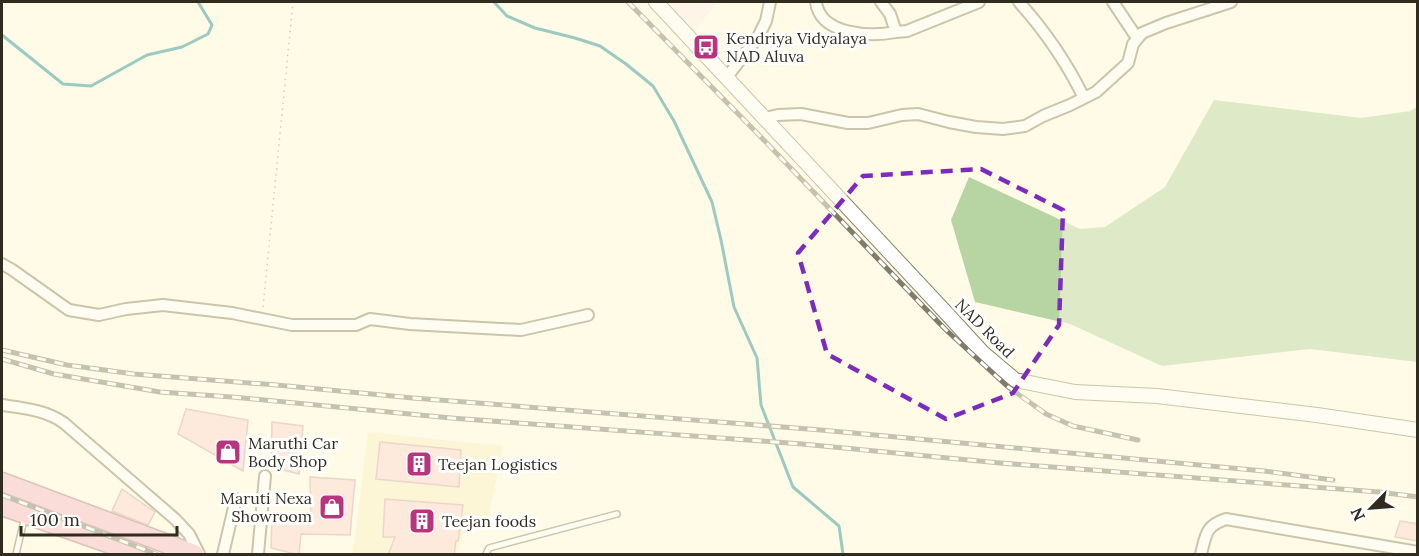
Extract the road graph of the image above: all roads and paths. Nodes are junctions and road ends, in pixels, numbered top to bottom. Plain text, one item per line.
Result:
1 (293, 2) edge
2 (656, 2) edge
3 (770, 2) edge
4 (816, 2) edge
5 (881, 2) edge
6 (980, 2) edge
7 (1019, 2) edge
8 (1113, 2) edge
9 (1231, 2) edge
10 (896, 32) junction
11 (1137, 38) junction
12 (727, 77) junction
13 (1084, 98) junction
14 (765, 118) junction
15 (2, 264) edge
16 (588, 315) dead end
17 (262, 320) junction
18 (2, 405) edge
19 (1418, 429) edge
20 (265, 476) dead end
21 (2, 482) edge
22 (236, 499) dead end
23 (2, 506) edge
24 (25, 514) junction
25 (617, 514) dead end
26 (1418, 552) edge
27 (16, 555) edge
28 (140, 555) edge
29 (194, 555) edge
30 (199, 555) edge
31 (223, 555) edge
32 (258, 555) edge
33 (486, 555) edge
34 (1201, 555) edge

1 - 17 path
2 - 12 street, NAD Road
3 - 12 street
4 - 10 street
5 - 10 street
6 - 10 street
7 - 13 street
8 - 11 street
9 - 11 street
11 - 13 street
12 - 14 street, NAD Road
13 - 14 street
14 - 19 street, NAD Road
15 - 17 street
16 - 17 street
18 - 30 street
20 - 32 street
21 - 29 highway
22 - 31 street
23 - 24 highway
24 - 27 lane
24 - 28 highway
25 - 33 lane
26 - 34 street

